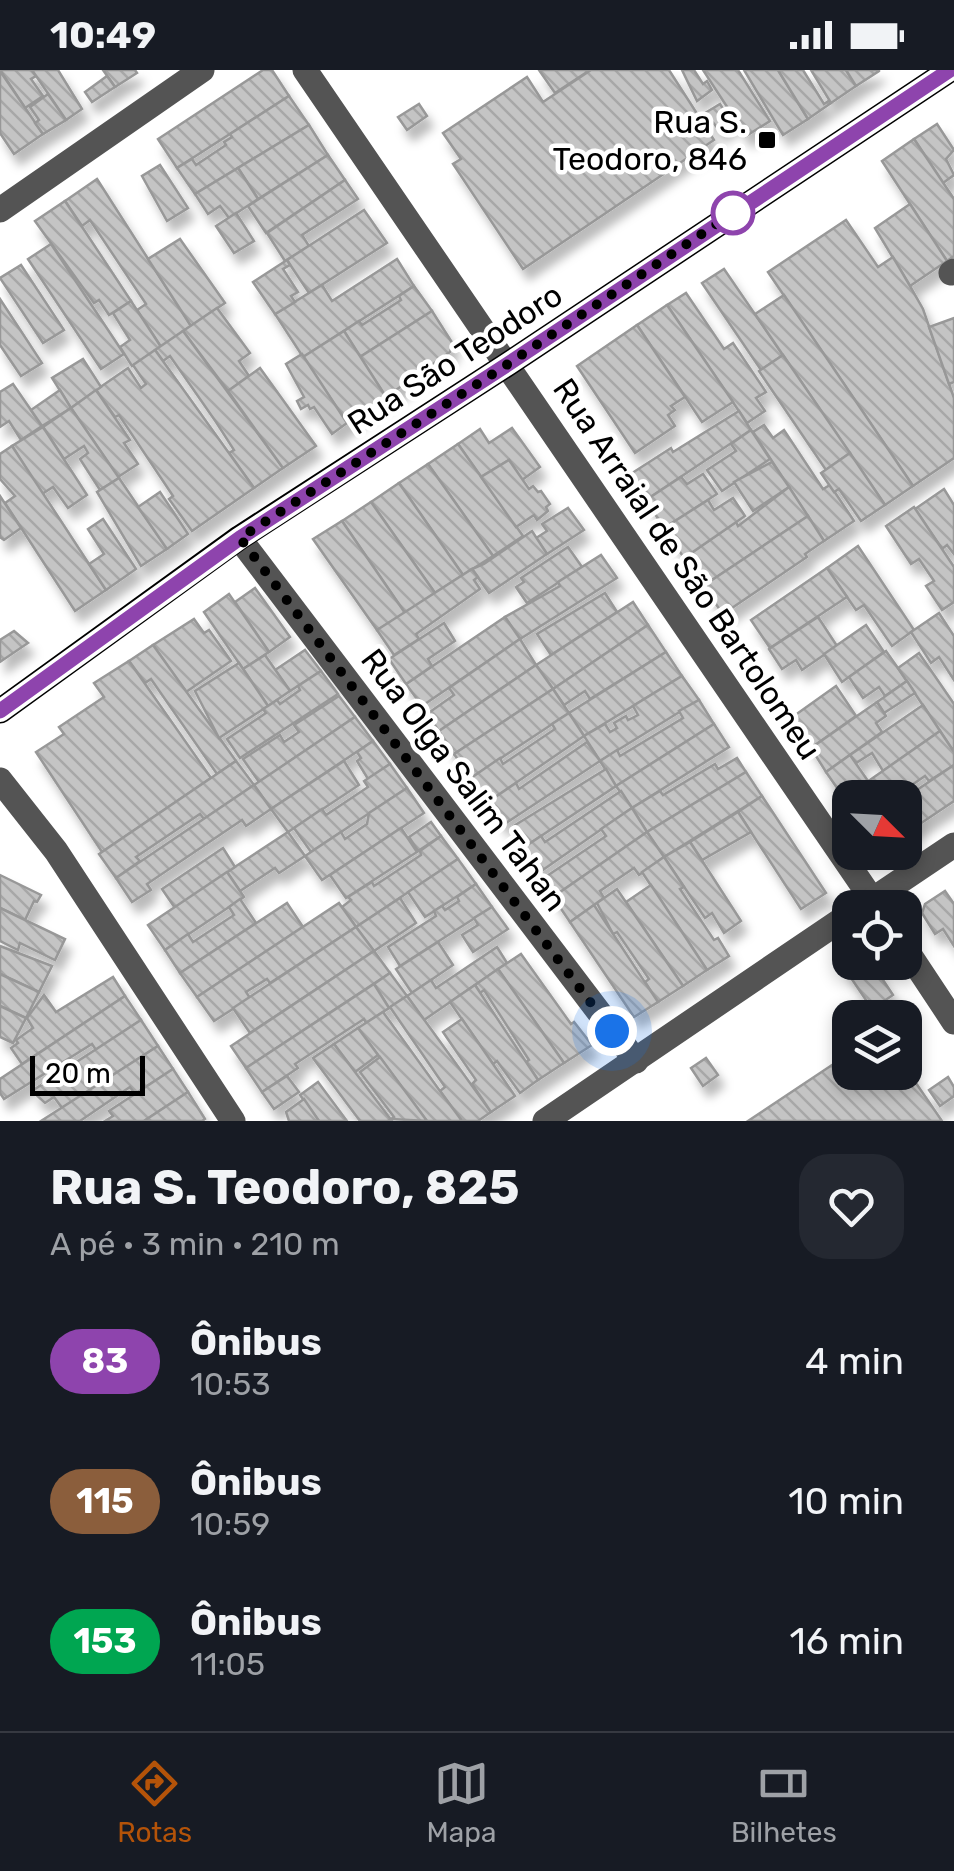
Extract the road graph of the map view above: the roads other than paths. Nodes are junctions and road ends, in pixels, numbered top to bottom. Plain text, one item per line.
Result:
1 (202, 70) edge
2 (305, 70) edge
3 (950, 70) edge
4 (0, 210) edge
5 (508, 364) junction
6 (240, 538) junction
7 (0, 711) edge
8 (0, 780) edge
9 (954, 845) edge
10 (860, 890) edge
11 (891, 890) edge
12 (832, 926) edge
13 (922, 974) edge
14 (954, 1022) edge
15 (636, 1062) junction
16 (233, 1121) edge
17 (545, 1121) edge

1 - 4 street
2 - 5 street, Rua Arraial de São Bartolomeu
3 - 5 main road, Rua São Teodoro
5 - 6 main road, Rua São Teodoro
5 - 10 street, Rua Arraial de São Bartolomeu
6 - 7 main road, Rua São Teodoro
6 - 15 street, Rua Olga Salim Tahan
8 - 16 street
9 - 11 street
12 - 15 street
13 - 14 street
15 - 17 street

